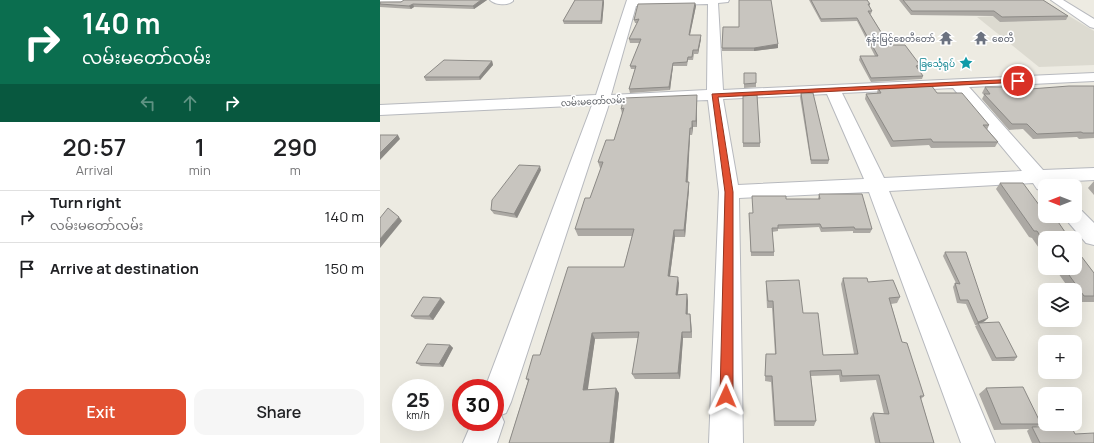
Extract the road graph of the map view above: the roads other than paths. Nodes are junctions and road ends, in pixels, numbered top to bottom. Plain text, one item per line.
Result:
1 (380, 0) edge
2 (403, 0) edge
3 (495, 0) edge
4 (713, 0) edge
5 (724, 0) edge
6 (1056, 0) edge
7 (508, 2) dead end
8 (631, 2) edge
9 (1094, 24) edge
10 (1094, 77) edge
11 (958, 84) junction
12 (833, 90) junction
13 (715, 95) junction
14 (602, 100) junction
15 (380, 110) edge
16 (1094, 174) edge
17 (1039, 179) edge
18 (1062, 179) edge
19 (1038, 182) edge
20 (877, 185) junction
21 (729, 192) junction
22 (1081, 223) edge
23 (1094, 237) edge
24 (503, 379) edge
25 (485, 431) edge
26 (480, 443) edge
27 (726, 443) edge
28 (978, 443) edge

1 - 2 street
3 - 7 street
4 - 5 street
4 - 8 street
4 - 13 street
6 - 9 street
8 - 14 street
10 - 11 street, လမ်းမတော်လမ်း
11 - 12 street, လမ်းမတော်လမ်း
11 - 17 street
12 - 13 street, လမ်းမတော်လမ်း
12 - 20 street
13 - 14 street, လမ်းမတော်လမ်း
13 - 21 street
14 - 15 street, လမ်းမတော်လမ်း
14 - 24 street
16 - 18 street
19 - 20 street
20 - 21 street
20 - 28 street
21 - 27 street
22 - 23 street
25 - 26 street

